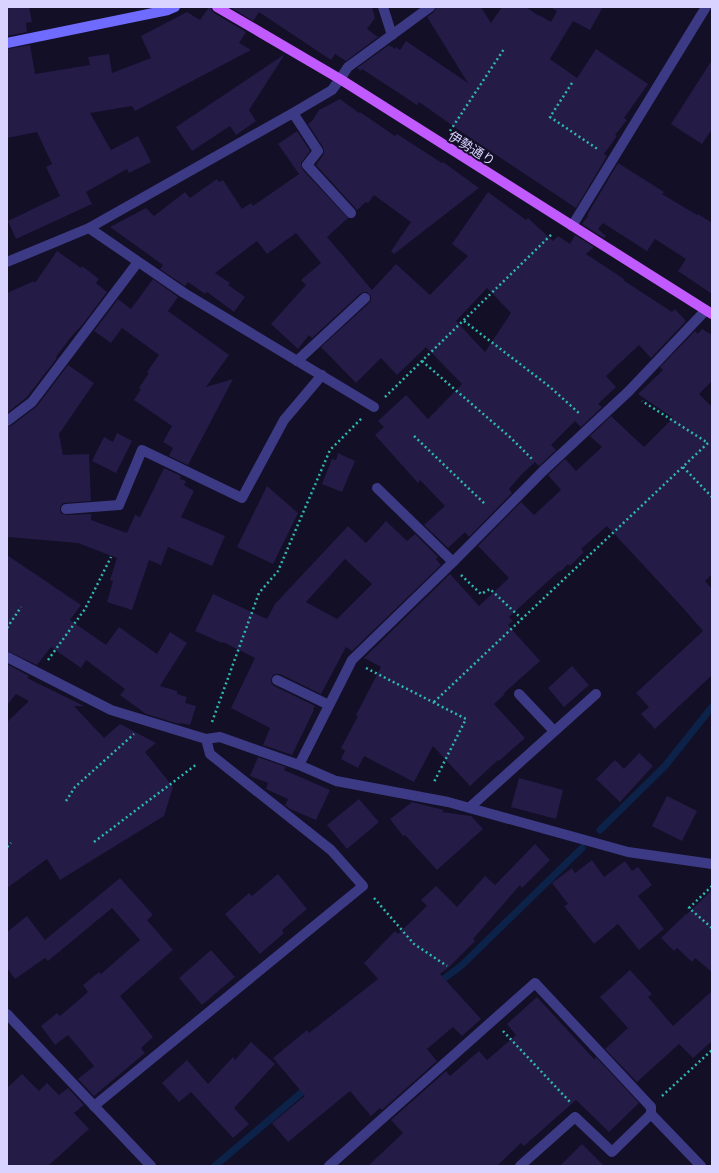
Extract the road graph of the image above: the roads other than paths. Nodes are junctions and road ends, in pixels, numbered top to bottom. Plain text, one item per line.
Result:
1 (175, 7) edge
2 (217, 7) edge
3 (383, 7) edge
4 (430, 7) edge
5 (706, 7) edge
6 (392, 35) junction
7 (7, 43) edge
8 (340, 79) junction
9 (293, 113) junction
10 (351, 213) dead end
11 (568, 224) junction
12 (89, 228) junction
13 (7, 262) edge
14 (138, 262) junction
15 (365, 298) dead end
16 (709, 312) edge
17 (297, 361) junction
18 (322, 375) junction
19 (374, 406) road end
20 (7, 421) edge
21 (377, 488) dead end
22 (66, 509) dead end
23 (452, 563) junction
24 (7, 657) edge
25 (277, 680) dead end
26 (519, 694) dead end
27 (596, 694) dead end
28 (329, 706) junction
29 (554, 731) junction
30 (206, 739) junction
31 (299, 765) junction
32 (469, 808) junction
33 (712, 864) edge
34 (7, 1014) edge
35 (94, 1106) junction
36 (651, 1111) junction
37 (150, 1166) edge
38 (329, 1166) edge
39 (520, 1166) edge
40 (701, 1166) edge

1 - 7 main road
2 - 8 main road, 伊勢通り
3 - 6 street
4 - 6 street
5 - 11 street
6 - 8 street
8 - 9 street
8 - 11 main road, 伊勢通り
9 - 10 street
9 - 12 street
11 - 16 main road, 伊勢通り
12 - 13 street
12 - 14 street
14 - 17 street
14 - 20 street
15 - 17 street
16 - 23 street
17 - 18 street
18 - 19 street
18 - 22 street
21 - 23 street
23 - 28 street
24 - 30 street
25 - 28 street
26 - 29 street
27 - 29 street
28 - 31 street
29 - 32 street
30 - 31 street
30 - 35 street
31 - 32 street
32 - 33 street
34 - 35 street
35 - 37 street
36 - 38 street
36 - 39 street
36 - 40 street

